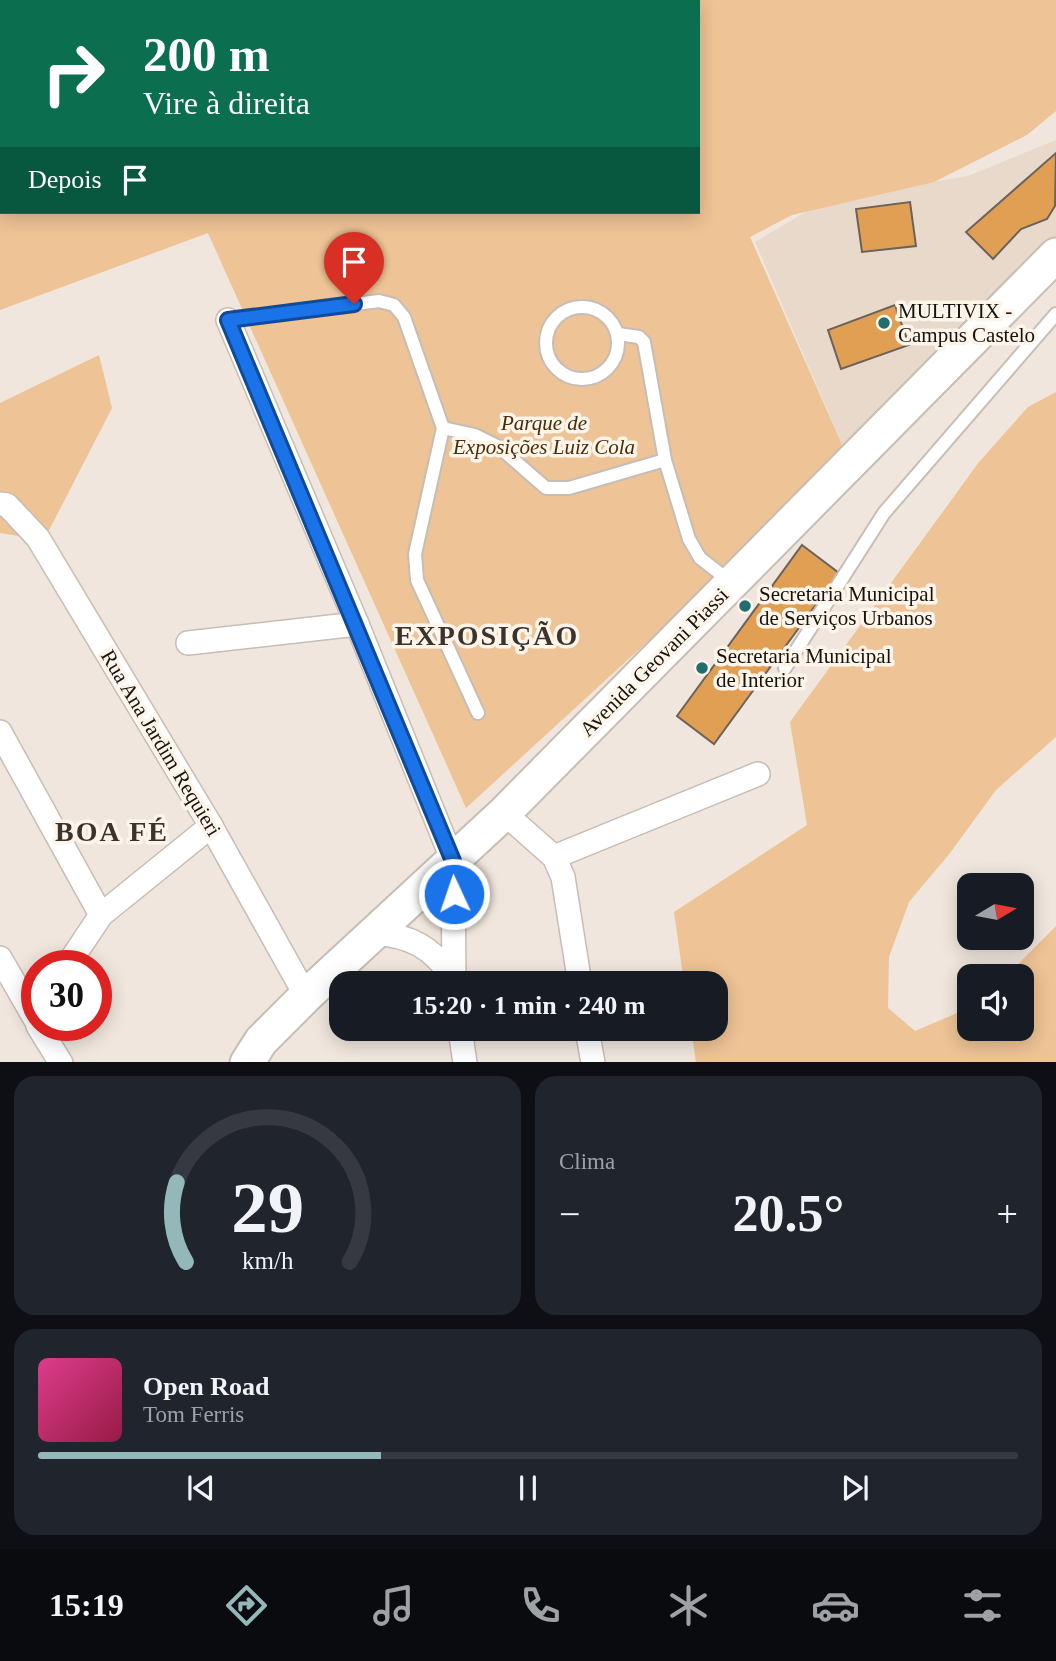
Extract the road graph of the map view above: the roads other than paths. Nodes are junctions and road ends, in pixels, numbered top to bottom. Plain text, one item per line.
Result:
1 (1056, 256) edge
2 (1056, 314) edge
3 (228, 320) joint
4 (618, 334) junction
5 (443, 428) junction
6 (665, 460) junction
7 (0, 504) edge
8 (732, 583) junction
9 (357, 624) junction
10 (188, 643) dead end
11 (785, 668) dead end
12 (478, 713) dead end
13 (0, 732) edge
14 (758, 774) dead end
15 (504, 813) junction
16 (211, 826) junction
17 (554, 857) junction
18 (453, 861) junction
19 (101, 915) junction
20 (375, 933) junction
21 (78, 950) edge
22 (0, 958) edge
23 (446, 971) edge
24 (453, 971) edge
25 (578, 971) edge
26 (21, 993) edge
27 (306, 996) junction
28 (42, 1041) edge
29 (49, 1041) edge
30 (462, 1041) edge
31 (589, 1041) edge
32 (43, 1062) edge
33 (61, 1062) edge
34 (247, 1062) edge
35 (465, 1062) edge
36 (593, 1062) edge

1 - 8 main road, Avenida Geovani Piassi
2 - 11 lane
3 - 5 lane
3 - 9 street
4 - 4 lane
4 - 6 lane
5 - 6 lane
5 - 12 lane
6 - 8 lane
7 - 16 street, Rua Ana Jardim Requieri
8 - 15 main road, Avenida Geovani Piassi
9 - 10 street
9 - 18 street
13 - 19 street
14 - 17 street
15 - 17 street
15 - 18 main road, Avenida Geovani Piassi
16 - 19 street
16 - 27 street, Rua Ana Jardim Requieri
17 - 25 street
18 - 20 main road, Avenida Geovani Piassi
18 - 24 street
19 - 21 street
20 - 23 street
20 - 27 main road, Avenida Geovani Piassi
22 - 26 street
27 - 34 main road, Avenida Geovani Piassi
28 - 32 street
29 - 33 street
30 - 35 street
31 - 36 street

